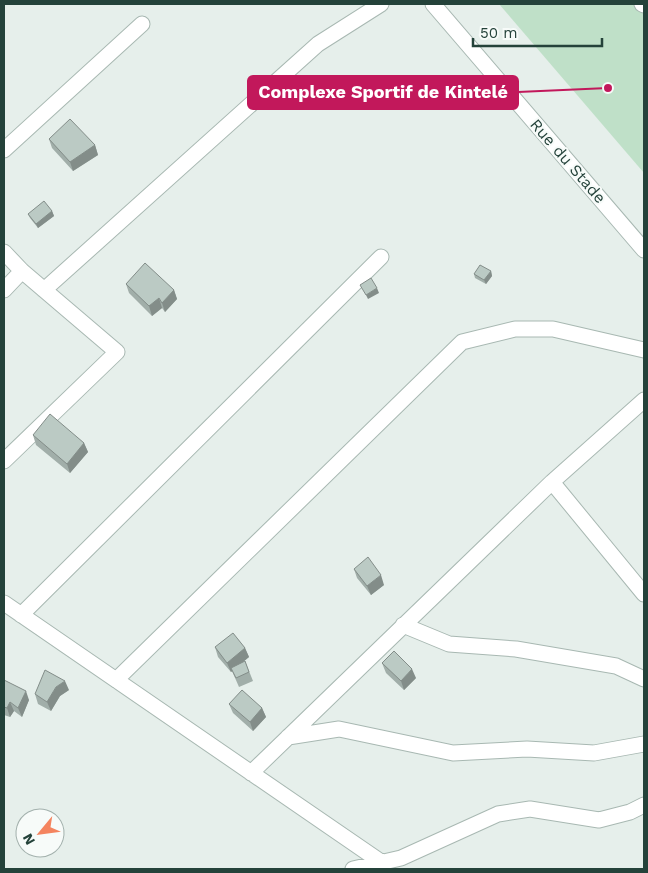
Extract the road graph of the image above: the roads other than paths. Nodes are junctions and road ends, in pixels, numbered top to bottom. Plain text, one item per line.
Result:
1 (381, 4) edge
2 (435, 5) edge
3 (142, 24) dead end
4 (4, 150) edge
5 (644, 250) edge
6 (4, 252) edge
7 (381, 257) dead end
8 (22, 272) junction
9 (4, 290) edge
10 (44, 290) junction
11 (644, 350) edge
12 (644, 400) edge
13 (4, 461) edge
14 (552, 482) junction
15 (644, 594) edge
16 (4, 603) edge
17 (21, 614) junction
18 (404, 625) junction
19 (644, 679) edge
20 (116, 680) junction
21 (288, 737) junction
22 (644, 744) edge
23 (251, 773) junction
24 (644, 805) edge
25 (381, 862) junction
26 (353, 869) edge

1 - 10 street
2 - 5 street, Rue du Stade
3 - 4 street
6 - 8 street
7 - 17 street
8 - 9 street
8 - 10 street
10 - 13 street
11 - 20 street
12 - 14 street
14 - 15 street
14 - 18 street
16 - 17 street
17 - 20 street
18 - 19 street
18 - 21 street
20 - 23 street
21 - 22 street
21 - 23 street
23 - 25 street
24 - 25 street
25 - 26 street

